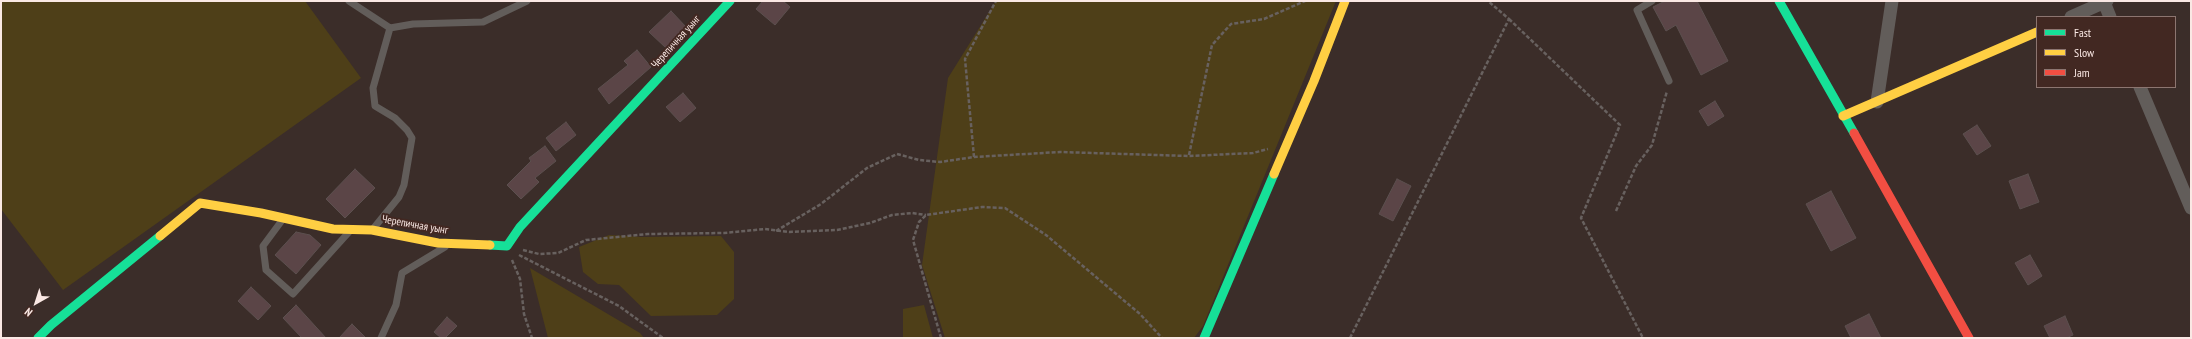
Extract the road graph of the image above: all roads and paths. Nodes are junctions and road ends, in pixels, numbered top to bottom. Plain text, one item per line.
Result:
1 (349, 1) edge
2 (527, 1) edge
3 (730, 1) edge
4 (996, 1) edge
5 (1305, 1) edge
6 (1345, 1) edge
7 (1488, 1) edge
8 (1652, 1) edge
9 (1779, 1) edge
10 (1892, 1) edge
11 (2106, 2) edge
12 (2073, 16) edge
13 (2110, 16) edge
14 (1509, 19) junction
15 (390, 28) junction
16 (2036, 32) edge
17 (1670, 81) joint
18 (2140, 88) edge
19 (1877, 102) junction
20 (1842, 116) junction
21 (1288, 144) junction
22 (1189, 156) junction
23 (974, 157) junction
24 (2191, 208) edge
25 (1616, 211) dead end
26 (926, 215) junction
27 (284, 218) junction
28 (352, 229) junction
29 (372, 230) junction
30 (776, 231) junction
31 (451, 244) junction
32 (507, 246) junction
33 (38, 338) edge
34 (381, 338) edge
35 (532, 338) edge
36 (663, 338) edge
37 (941, 338) edge
38 (1162, 338) edge
39 (1204, 338) edge
40 (1350, 338) edge
41 (1643, 338) edge
42 (1969, 338) edge

1 - 15 lane
2 - 15 lane
3 - 32 street, Черепичная уынг
4 - 23 path
5 - 22 path
6 - 21 street
7 - 14 path
8 - 17 lane
9 - 20 street
10 - 19 street
11 - 12 street
11 - 13 street
14 - 40 path
14 - 41 path
15 - 29 lane
16 - 19 street
17 - 25 path
18 - 24 street
19 - 20 street
20 - 42 street
21 - 22 path
21 - 39 street
22 - 23 path
23 - 30 path
26 - 30 path
26 - 37 path
26 - 38 path
27 - 28 street, Черепичная уынг
27 - 28 lane
27 - 33 street, Черепичная уынг
28 - 29 street, Черепичная уынг
29 - 31 street, Черепичная уынг
30 - 32 path
31 - 32 street, Черепичная уынг
31 - 34 lane
32 - 35 path
32 - 36 path

